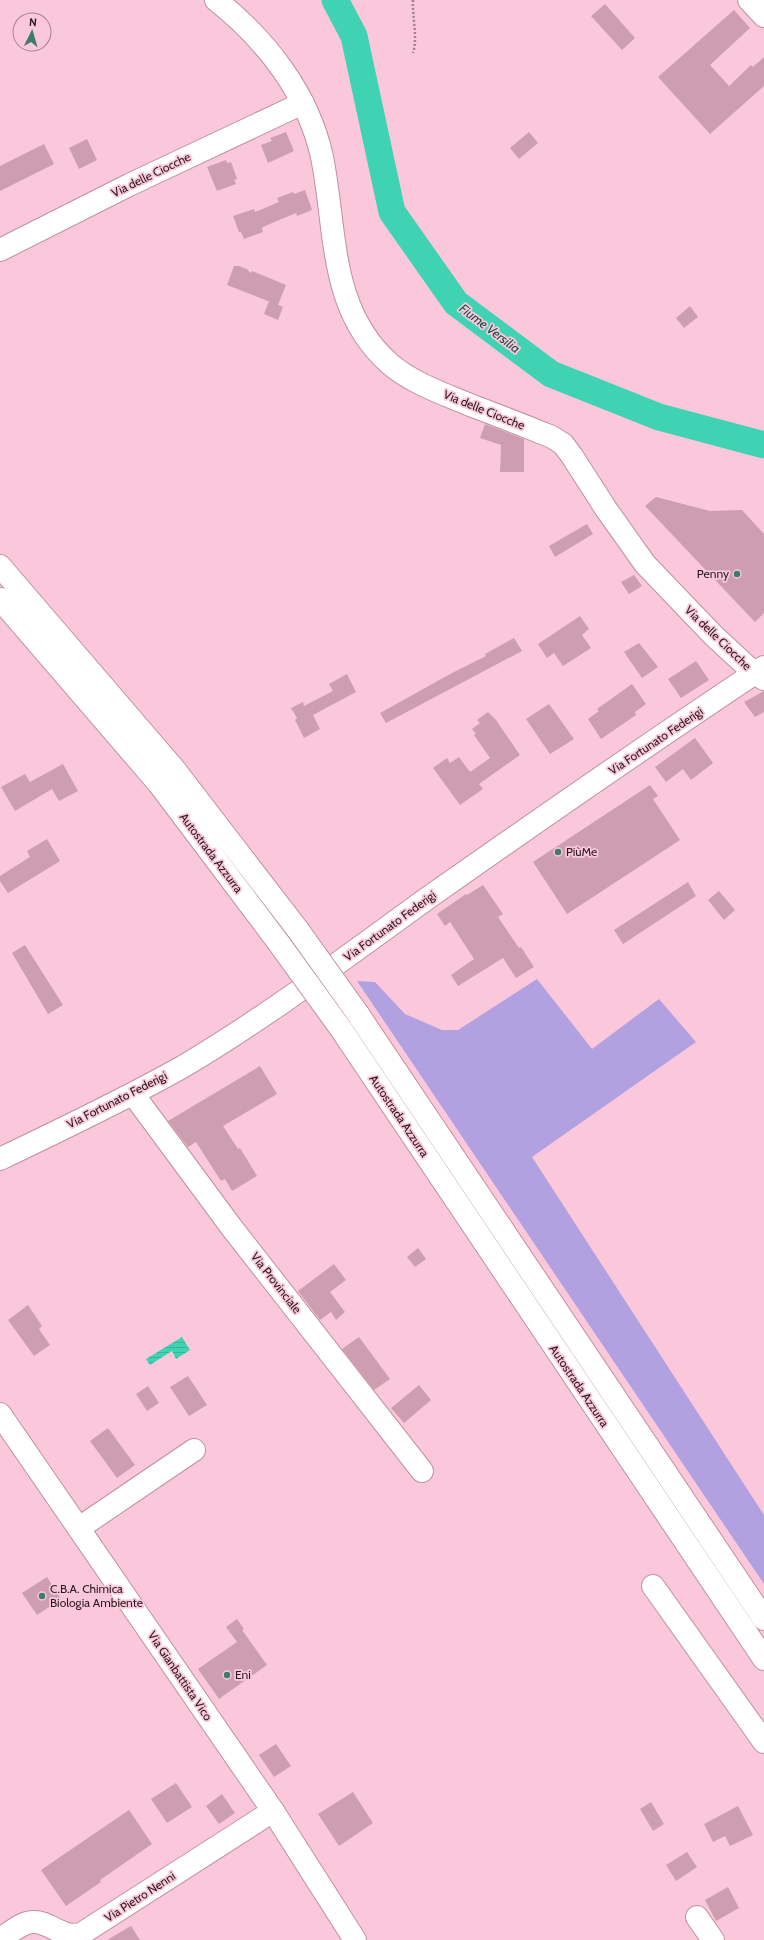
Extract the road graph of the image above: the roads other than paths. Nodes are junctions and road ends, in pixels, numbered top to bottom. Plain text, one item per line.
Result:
1 (216, 0) edge
2 (749, 0) edge
3 (764, 16) edge
4 (303, 103) junction
5 (0, 250) edge
6 (0, 566) edge
7 (0, 599) edge
8 (761, 673) edge
9 (133, 1094) junction
10 (0, 1159) edge
11 (0, 1414) edge
12 (194, 1450) dead end
13 (422, 1471) dead end
14 (79, 1528) junction
15 (653, 1586) dead end
16 (764, 1619) edge
17 (764, 1659) edge
18 (764, 1742) edge
19 (273, 1811) junction
20 (697, 1917) dead end
21 (0, 1939) edge
22 (355, 1940) edge
23 (713, 1940) edge

1 - 4 main road, Via delle Ciocche
2 - 3 main road
4 - 5 main road, Via delle Ciocche
4 - 8 main road, Via delle Ciocche
6 - 16 main road, Autostrada Azzurra, bridge
7 - 17 main road, Autostrada Azzurra, bridge
8 - 9 main road, Via Fortunato Federigi
9 - 10 main road, Via Fortunato Federigi
9 - 13 main road, Via Provinciale
11 - 14 main road, Via Gianbattista Vico
12 - 14 main road
14 - 19 main road, Via Gianbattista Vico
15 - 18 main road
19 - 21 main road, Via Pietro Nenni
19 - 22 main road, Via Gianbattista Vico
20 - 23 main road

